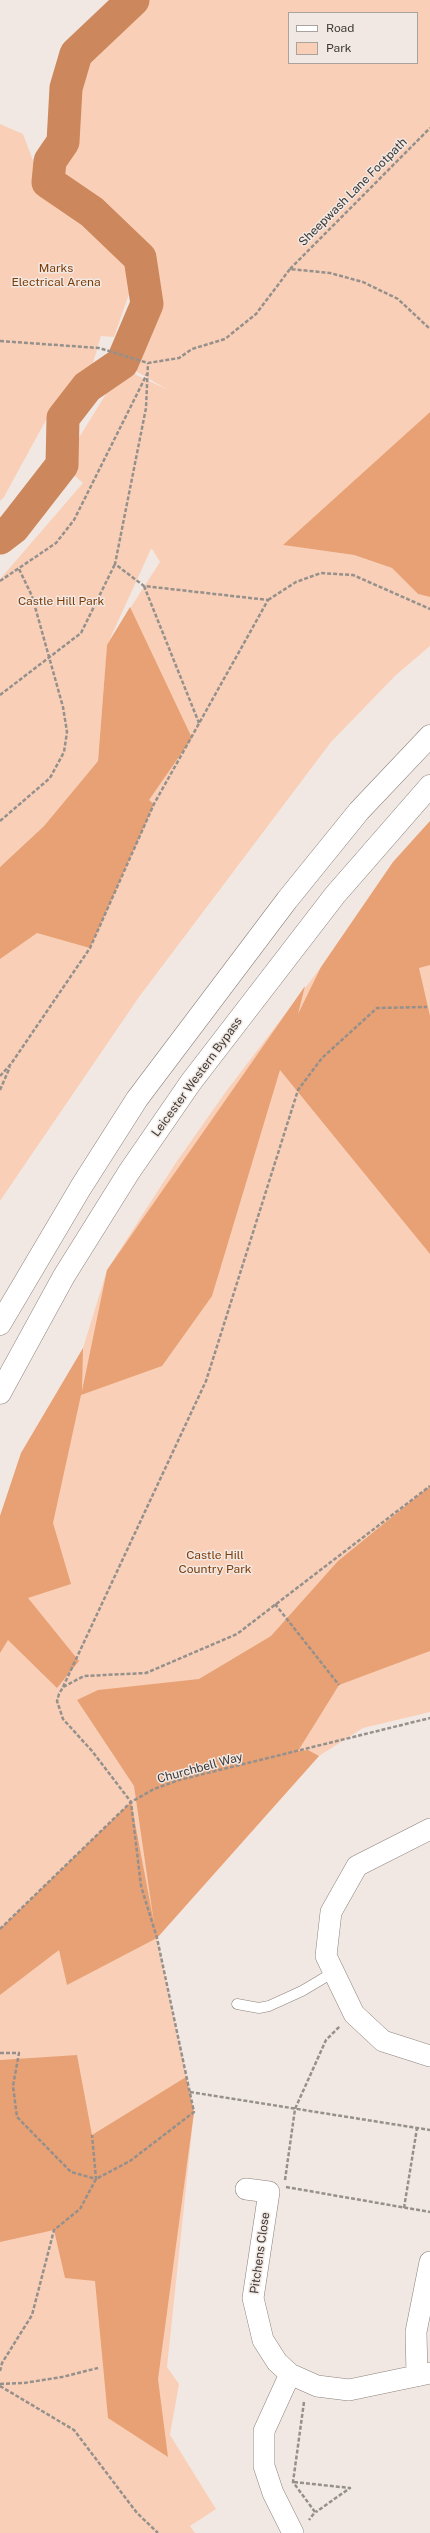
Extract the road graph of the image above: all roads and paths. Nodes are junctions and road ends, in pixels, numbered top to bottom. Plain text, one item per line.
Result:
1 (430, 128) edge
2 (290, 269) junction
3 (430, 329) edge
4 (0, 341) edge
5 (148, 363) junction
6 (147, 373) junction
7 (115, 564) junction
8 (19, 569) junction
9 (0, 581) edge
10 (144, 586) junction
11 (268, 600) junction
12 (430, 609) edge
13 (49, 657) junction
14 (0, 695) edge
15 (199, 723) junction
16 (430, 736) edge
17 (430, 786) edge
18 (0, 821) edge
19 (427, 1007) dead end
20 (11, 1064) junction
21 (0, 1076) edge
22 (0, 1090) edge
23 (0, 1324) edge
24 (0, 1393) edge
25 (430, 1486) edge
26 (275, 1604) junction
27 (339, 1685) dead end
28 (63, 1688) junction
29 (430, 1718) edge
30 (131, 1802) junction
31 (430, 1830) edge
32 (0, 1929) edge
33 (334, 1972) junction
34 (237, 2004) dead end
35 (354, 2014) junction
36 (0, 2053) edge
37 (430, 2056) edge
38 (190, 2092) junction
39 (295, 2109) junction
40 (417, 2128) junction
41 (430, 2130) edge
42 (92, 2135) dead end
43 (96, 2179) junction
44 (246, 2189) dead end
45 (404, 2208) junction
46 (430, 2212) edge
47 (430, 2262) edge
48 (98, 2368) dead end
49 (0, 2371) edge
50 (423, 2374) edge
51 (299, 2378) junction
52 (0, 2385) edge
53 (293, 2482) junction
54 (315, 2512) junction
55 (300, 2528) edge
56 (158, 2533) edge

1 - 2 path, Sheepwash Lane Footpath
2 - 3 path
2 - 5 path, Sheepwash Lane Footpath
4 - 5 path
5 - 6 path
6 - 7 path
6 - 8 path
7 - 10 path
7 - 13 path
8 - 9 path
8 - 13 path
10 - 11 path
10 - 15 path
11 - 12 path
11 - 15 path
13 - 14 path
13 - 18 path
15 - 20 path
16 - 23 highway
17 - 24 highway, Leicester Western Bypass
19 - 28 path
20 - 21 path
20 - 22 path
25 - 26 path
26 - 27 path
26 - 28 path
28 - 30 path
29 - 30 path, Churchbell Way
30 - 32 path, Churchbell Way
30 - 38 path
31 - 33 street
33 - 34 lane
33 - 35 street
35 - 37 street
35 - 39 path
36 - 43 path
38 - 39 path
38 - 43 path
39 - 40 path
39 - 45 path
40 - 41 path
40 - 45 path
42 - 43 path
43 - 49 path
44 - 51 street, Pitchens Close
45 - 46 path
47 - 50 street, Pitchens Close
48 - 52 path
50 - 51 street, Pitchens Close
51 - 53 path
51 - 55 street
52 - 56 path
53 - 54 path
53 - 54 path
54 - 55 path

